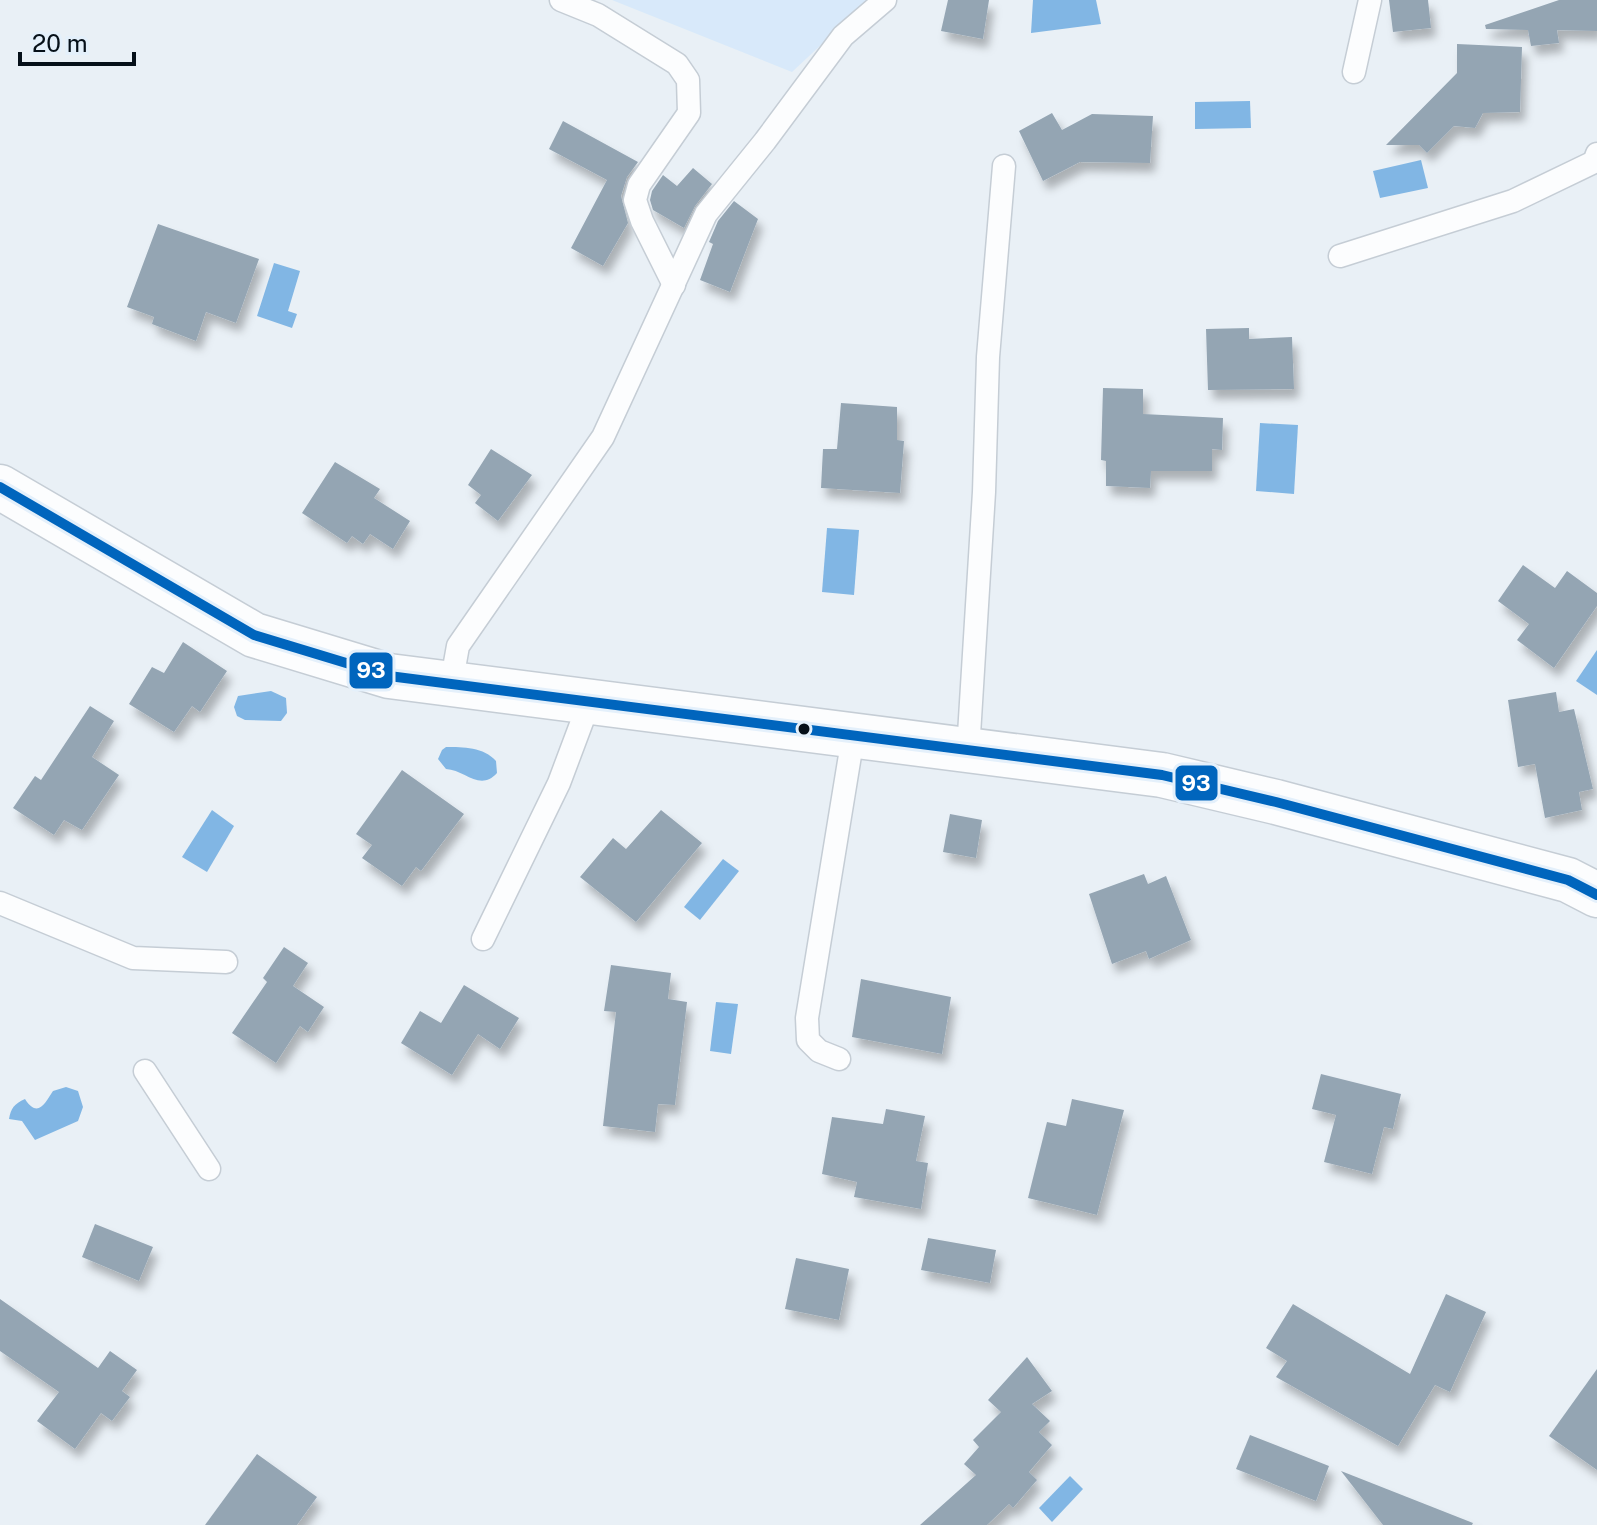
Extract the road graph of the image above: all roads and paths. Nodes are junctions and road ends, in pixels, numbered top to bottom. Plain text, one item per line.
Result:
1 (561, 0) edge
2 (885, 0) edge
3 (1370, 0) edge
4 (1354, 72) dead end
5 (1597, 154) edge
6 (1004, 166) dead end
7 (1340, 256) dead end
8 (674, 285) junction
9 (0, 487) edge
10 (451, 685) junction
11 (589, 703) junction
12 (853, 737) junction
13 (968, 751) junction
14 (1597, 895) edge
15 (0, 903) edge
16 (483, 939) dead end
17 (226, 962) dead end
18 (839, 1059) dead end
19 (145, 1071) dead end
20 (209, 1169) dead end

1 - 8 lane
2 - 8 lane
3 - 4 lane
5 - 7 lane
6 - 13 lane
8 - 10 lane
9 - 10 street
10 - 11 street
11 - 12 street
11 - 16 lane
12 - 13 street
12 - 18 lane
13 - 14 street
15 - 17 lane
19 - 20 lane

